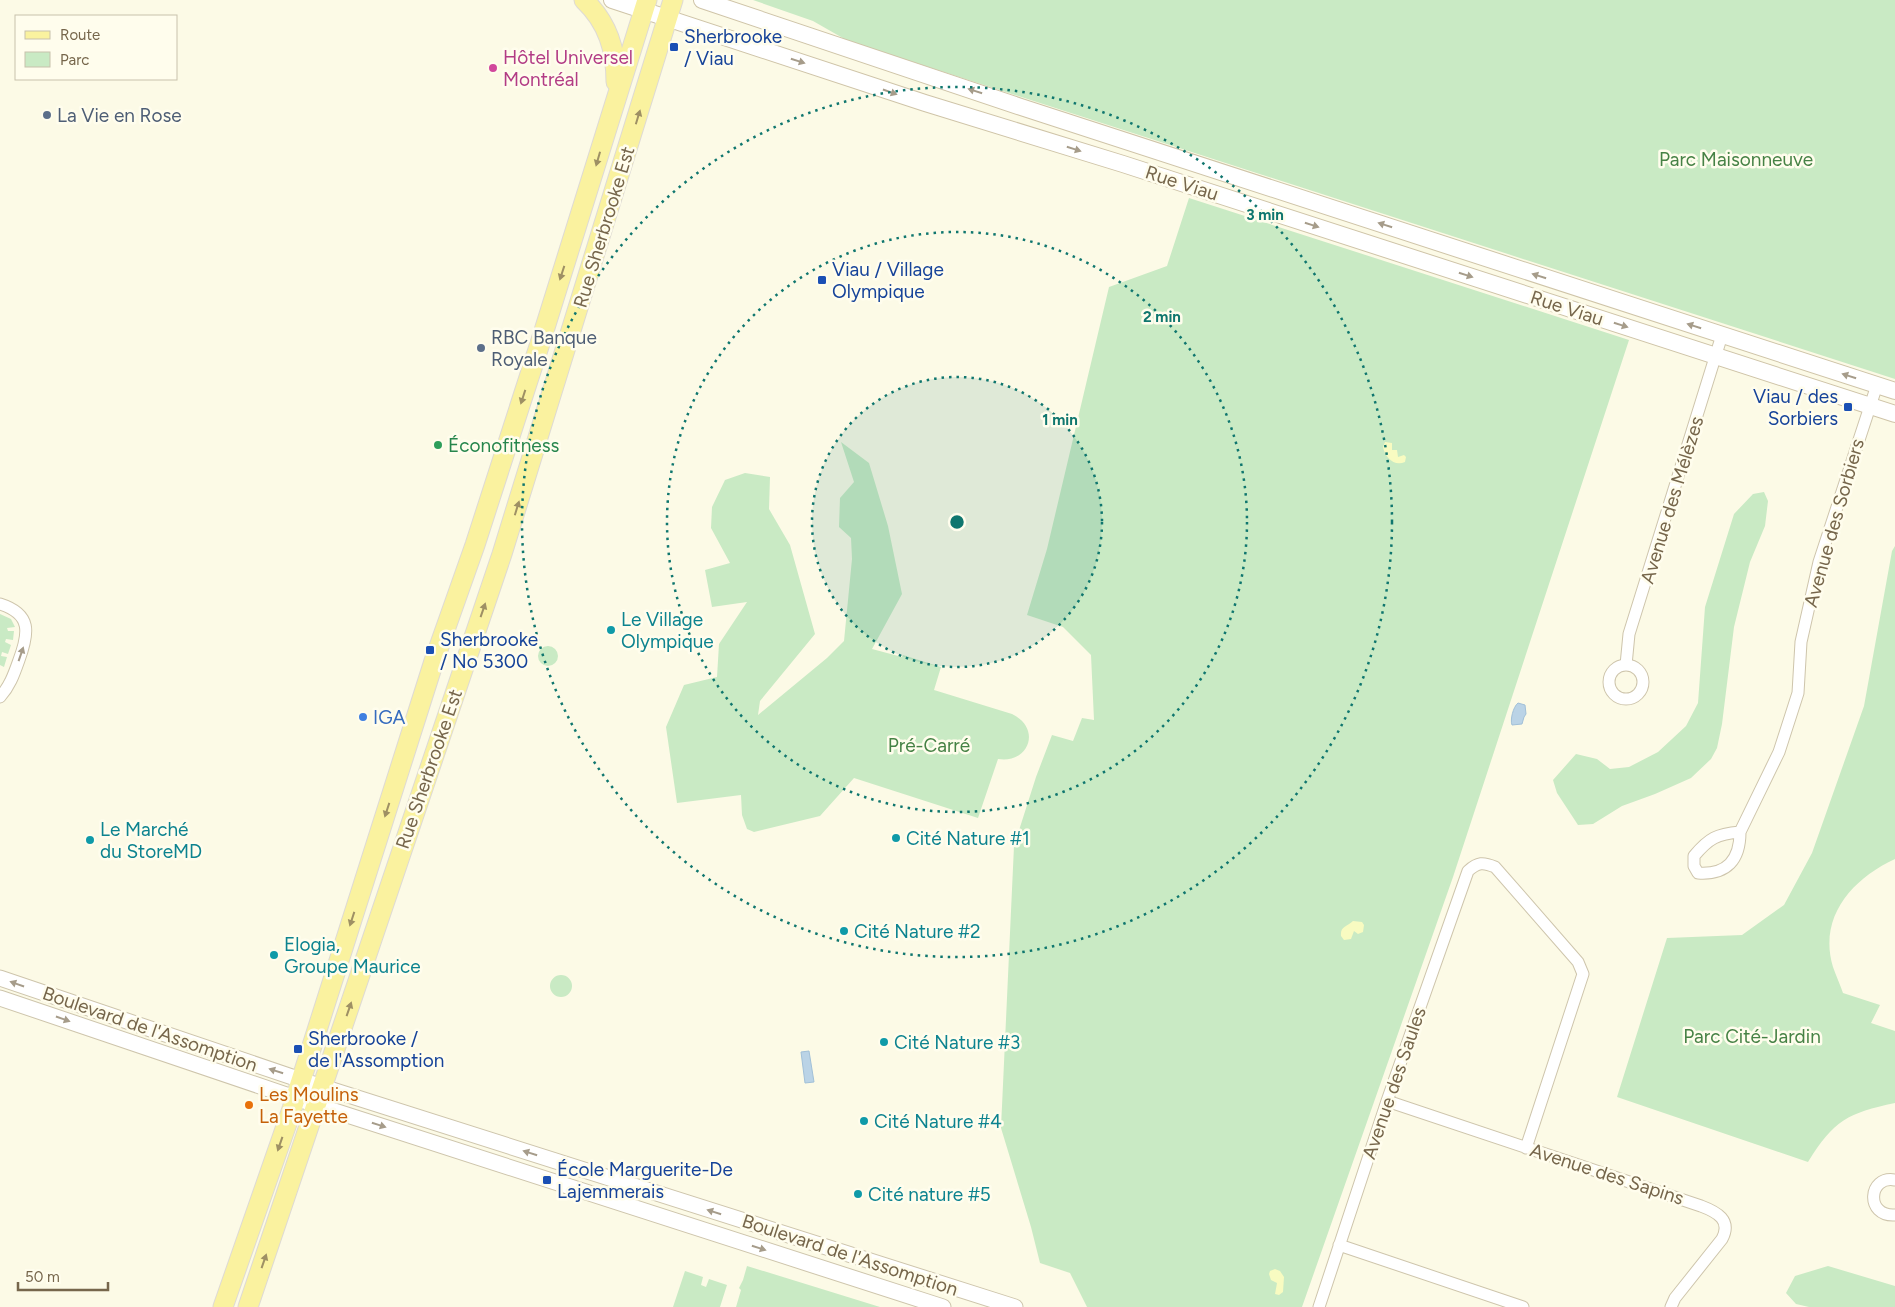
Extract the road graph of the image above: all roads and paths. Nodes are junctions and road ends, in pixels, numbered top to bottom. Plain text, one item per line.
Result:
1 (584, 0) edge
2 (612, 0) edge
3 (702, 0) edge
4 (645, 5) edge
5 (671, 9) edge
6 (616, 96) junction
7 (543, 334) junction
8 (1722, 335) junction
9 (568, 342) junction
10 (1716, 356) junction
11 (1877, 385) junction
12 (1895, 390) edge
13 (1870, 406) junction
14 (1895, 414) edge
15 (0, 604) edge
16 (1626, 665) dead end
17 (0, 697) edge
18 (1740, 832) junction
19 (0, 978) edge
20 (0, 998) edge
21 (228, 1056) junction
22 (223, 1073) junction
23 (301, 1080) junction
24 (323, 1086) junction
25 (295, 1098) junction
26 (1387, 1101) junction
27 (316, 1105) junction
28 (1526, 1148) junction
29 (1895, 1180) edge
30 (1895, 1215) edge
31 (1339, 1245) junction
32 (223, 1307) edge
33 (248, 1307) edge
34 (943, 1307) edge
35 (1015, 1307) edge
36 (1319, 1307) edge
37 (1523, 1307) edge
38 (1671, 1307) edge

1 - 6 main road
2 - 4 main road, Rue Viau
8 -> 3 main road, Rue Viau
4 - 5 main road, Rue Viau
4 - 6 main road, Rue Sherbrooke Est
9 -> 5 main road, Rue Sherbrooke Est
5 -> 10 main road, Rue Viau
6 -> 7 main road, Rue Sherbrooke Est
7 - 9 main road
7 -> 23 main road, Rue Sherbrooke Est
8 - 10 street, Avenue des Mélèzes
11 -> 8 main road, Rue Viau
24 -> 9 main road, Rue Sherbrooke Est
10 - 13 main road, Rue Viau
10 - 16 street, Avenue des Mélèzes
11 - 12 main road, Rue Viau
11 - 13 street, Avenue des Sorbiers
13 - 14 main road, Rue Viau
13 - 18 street, Avenue des Sorbiers
17 -> 15 street
18 - 18 street, Avenue des Sorbiers
21 -> 19 street, Boulevard de l'Assomption
20 -> 22 street, Boulevard de l'Assomption
21 - 22 street
23 -> 21 street, Boulevard de l'Assomption
22 - 25 street, Boulevard de l'Assomption
23 - 24 street, Boulevard de l'Assomption
23 - 25 main road, Rue Sherbrooke Est
24 - 27 main road, Rue Sherbrooke Est
35 -> 24 street, Boulevard de l'Assomption
25 - 27 street, Boulevard de l'Assomption
25 -> 32 main road, Rue Sherbrooke Est
26 - 28 street, Avenue des Sapins
26 - 28 street, Avenue des Saules
26 - 31 street, Avenue des Saules
33 -> 27 main road, Rue Sherbrooke Est
27 -> 34 street, Boulevard de l'Assomption
28 - 38 street, Avenue des Sapins
29 - 30 street
31 - 36 street, Avenue des Saules
31 - 37 street

